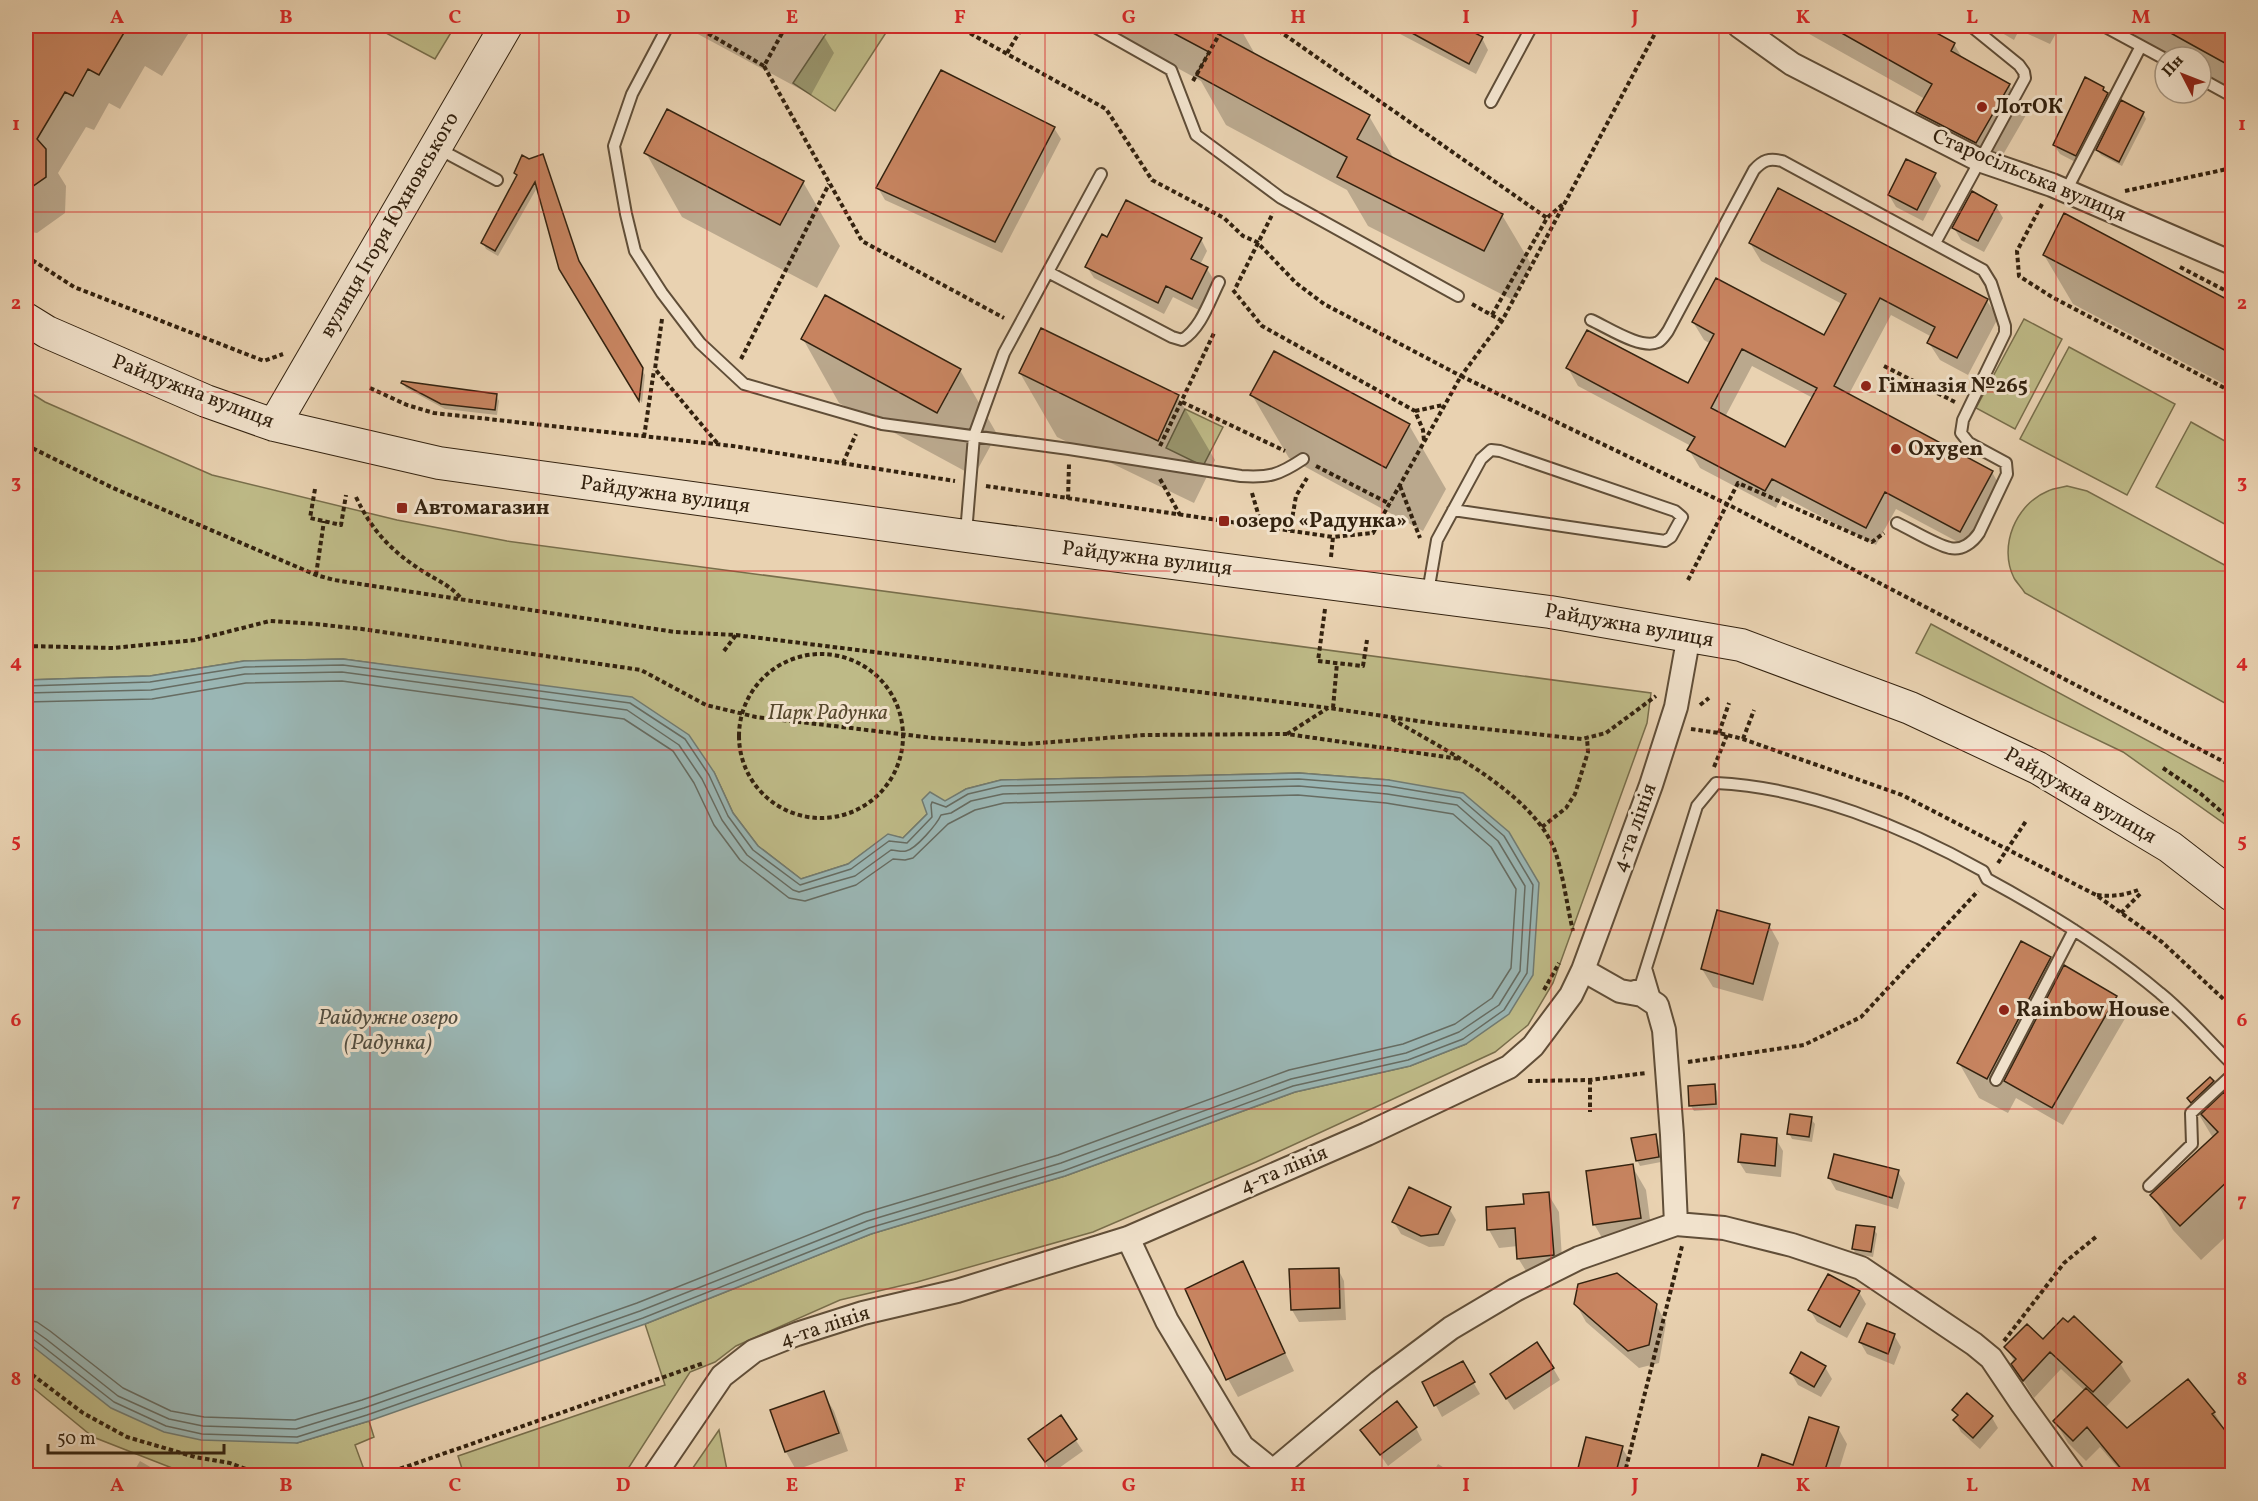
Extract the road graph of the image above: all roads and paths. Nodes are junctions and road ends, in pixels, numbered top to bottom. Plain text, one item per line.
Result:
1 (507, 26) edge
2 (668, 26) edge
3 (695, 26) edge
4 (786, 26) edge
5 (957, 26) edge
6 (1023, 26) edge
7 (1093, 26) edge
8 (1224, 26) edge
9 (1272, 26) edge
10 (1532, 26) edge
11 (1659, 26) edge
12 (1738, 26) edge
13 (1972, 26) edge
14 (2104, 26) edge
15 (2141, 46) junction
16 (2153, 52) edge
17 (1007, 53) junction
18 (764, 66) junction
19 (2213, 86) edge
20 (2232, 96) edge
21 (1183, 100) junction
22 (1491, 102) dead end
23 (436, 147) junction
24 (1979, 160) junction
25 (2232, 168) edge
26 (1101, 174) dead end
27 (497, 180) dead end
28 (830, 183) junction
29 (2068, 192) junction
30 (1281, 198) junction
31 (1568, 200) junction
32 (1547, 218) junction
33 (1257, 242) junction
34 (1935, 243) junction
35 (26, 256) edge
36 (2232, 263) edge
37 (1048, 272) junction
38 (1219, 282) joint
39 (1234, 290) junction
40 (1458, 296) joint
41 (666, 298) junction
42 (1230, 300) dead end
43 (1492, 315) junction
44 (26, 319) edge
45 (1591, 320) dead end
46 (1220, 321) dead end
47 (1502, 321) junction
48 (1019, 326) junction
49 (288, 352) dead end
50 (1884, 366) dead end
51 (655, 369) junction
52 (734, 374) junction
53 (1461, 375) junction
54 (370, 388) dead end
55 (2232, 392) edge
56 (1182, 402) junction
57 (1445, 404) junction
58 (1969, 410) junction
59 (1415, 411) junction
60 (863, 417) junction
61 (274, 425) junction
62 (974, 436) junction
63 (644, 437) junction
64 (1424, 442) junction
65 (718, 445) junction
66 (26, 446) edge
67 (1069, 449) junction
68 (1303, 459) junction
69 (843, 464) junction
70 (1151, 464) junction
71 (1308, 476) dead end
72 (1248, 477) junction
73 (971, 484) junction
74 (1400, 485) junction
75 (315, 489) dead end
76 (346, 495) dead end
77 (356, 497) dead end
78 (1068, 499) junction
79 (1390, 504) junction
80 (1727, 504) junction
81 (1454, 510) junction
82 (1180, 515) junction
83 (324, 521) junction
84 (1898, 523) joint
85 (1262, 527) junction
86 (1290, 531) junction
87 (1373, 533) dead end
88 (966, 536) junction
89 (1333, 537) dead end
90 (1420, 539) dead end
91 (316, 575) junction
92 (1688, 580) dead end
93 (1428, 596) junction
94 (462, 599) junction
95 (736, 635) junction
96 (1689, 635) junction
97 (1367, 640) dead end
98 (1320, 642) dead end
99 (26, 646) edge
100 (825, 646) junction
101 (724, 651) dead end
102 (824, 654) junction
103 (1336, 663) junction
104 (1660, 700) dead end
105 (1730, 703) dead end
106 (1331, 708) junction
107 (1754, 710) dead end
108 (742, 714) junction
109 (1389, 717) junction
110 (1688, 729) dead end
111 (1719, 733) junction
112 (1287, 734) junction
113 (902, 735) junction
114 (1727, 735) junction
115 (1587, 738) junction
116 (1743, 739) junction
117 (1460, 759) junction
118 (2232, 766) edge
119 (2163, 768) dead end
120 (1716, 783) junction
121 (2026, 821) dead end
122 (2232, 821) edge
123 (1542, 827) junction
124 (2007, 849) junction
125 (1987, 879) junction
126 (2096, 895) junction
127 (2232, 895) edge
128 (2121, 913) junction
129 (1578, 924) dead end
130 (2074, 930) junction
131 (1563, 955) dead end
132 (1646, 964) junction
133 (1583, 970) junction
134 (1620, 992) junction
135 (1540, 996) dead end
136 (1657, 1005) junction
137 (2232, 1007) edge
138 (2232, 1064) edge
139 (2232, 1075) edge
140 (1590, 1080) dead end
141 (1996, 1080) dead end
142 (1590, 1112) dead end
143 (2149, 1186) dead end
144 (1681, 1225) junction
145 (2097, 1236) dead end
146 (1128, 1238) junction
147 (1991, 1358) junction
148 (709, 1362) dead end
149 (26, 1370) edge
150 (1274, 1474) edge
151 (264, 1476) edge
152 (274, 1476) edge
153 (654, 1476) edge
154 (1624, 1476) edge
155 (2074, 1476) edge

1 - 23 street, вулиця Ігоря Юхновського
2 - 41 lane
3 - 18 path
4 - 18 path
5 - 17 path
6 - 17 path
7 - 21 lane
8 - 21 path
9 - 32 path
10 - 22 lane
11 - 31 path
12 - 24 street, Старосільська вулиця
13 - 24 lane
14 - 15 lane
15 - 16 lane
15 - 29 lane
17 - 33 path
18 - 28 path
19 - 20 lane
21 - 30 lane
23 - 27 lane
23 - 61 street, вулиця Ігоря Юхновського
24 - 29 street, Старосільська вулиця
24 - 34 lane
25 - 29 path
26 - 37 lane
28 - 48 path
28 - 52 path
29 - 36 street, Старосільська вулиця
29 - 55 path
30 - 33 path
30 - 40 lane
31 - 32 path
31 - 47 path
32 - 43 path
33 - 39 path
33 - 53 path
34 - 45 lane
34 - 58 lane
35 - 49 path
37 - 38 lane
37 - 48 lane
38 - 39 path
39 - 42 path
39 - 59 path
40 - 43 path
41 - 51 path
41 - 52 lane
43 - 47 path
44 - 61 street, Райдужна вулиця
46 - 56 path
47 - 53 path
48 - 62 lane
50 - 58 path
51 - 63 path
51 - 65 path
52 - 60 lane
53 - 57 path
53 - 80 path
54 - 63 path
56 - 68 path
56 - 70 path
57 - 59 path
57 - 64 path
58 - 84 lane
59 - 64 path
60 - 62 lane
60 - 69 path
61 - 88 street, Райдужна вулиця
62 - 67 lane
62 - 73 lane
63 - 65 path
64 - 74 path
65 - 69 path
66 - 91 path
67 - 70 lane
67 - 78 path
68 - 72 lane
68 - 79 path
69 - 73 path
70 - 72 lane
70 - 82 path
71 - 86 path
72 - 85 path
73 - 78 path
73 - 88 lane
74 - 79 path
74 - 90 path
75 - 83 path
76 - 83 path
77 - 94 path
78 - 82 path
79 - 87 path
80 - 84 path
80 - 92 path
80 - 118 path
81 - 81 lane
81 - 93 lane
82 - 85 path
83 - 91 path
85 - 86 path
86 - 89 path
88 - 93 street, Райдужна вулиця
91 - 94 path
93 - 96 street, Райдужна вулиця
94 - 95 path
95 - 100 path
95 - 101 path
96 - 127 street, Райдужна вулиця
96 - 133 street, 4-та лінія
97 - 103 path
98 - 103 path
99 - 108 path
100 - 102 path
100 - 106 path
102 - 108 path
102 - 113 path
103 - 106 path
104 - 115 path
105 - 111 path
106 - 109 path
106 - 112 path
107 - 116 path
108 - 113 path
108 - 113 path
109 - 115 path
109 - 117 path
110 - 111 path
111 - 114 path
112 - 113 path
112 - 117 path
114 - 116 path
114 - 120 path
115 - 123 path
116 - 124 path
117 - 123 path
119 - 122 path
120 - 125 lane
120 - 132 lane
121 - 124 path
123 - 129 path
124 - 125 path
124 - 126 path
125 - 130 lane
126 - 128 path
126 - 128 path
128 - 137 path
130 - 138 lane
130 - 141 lane
131 - 135 path
132 - 134 lane
132 - 136 lane
133 - 134 street
133 - 146 street, 4-та лінія
134 - 136 street
136 - 144 street
139 - 143 lane
140 - 142 path
144 - 147 street
144 - 150 street
144 - 154 path
145 - 147 path
146 - 150 street
146 - 153 street, 4-та лінія
147 - 155 street
148 - 152 path
149 - 151 path

